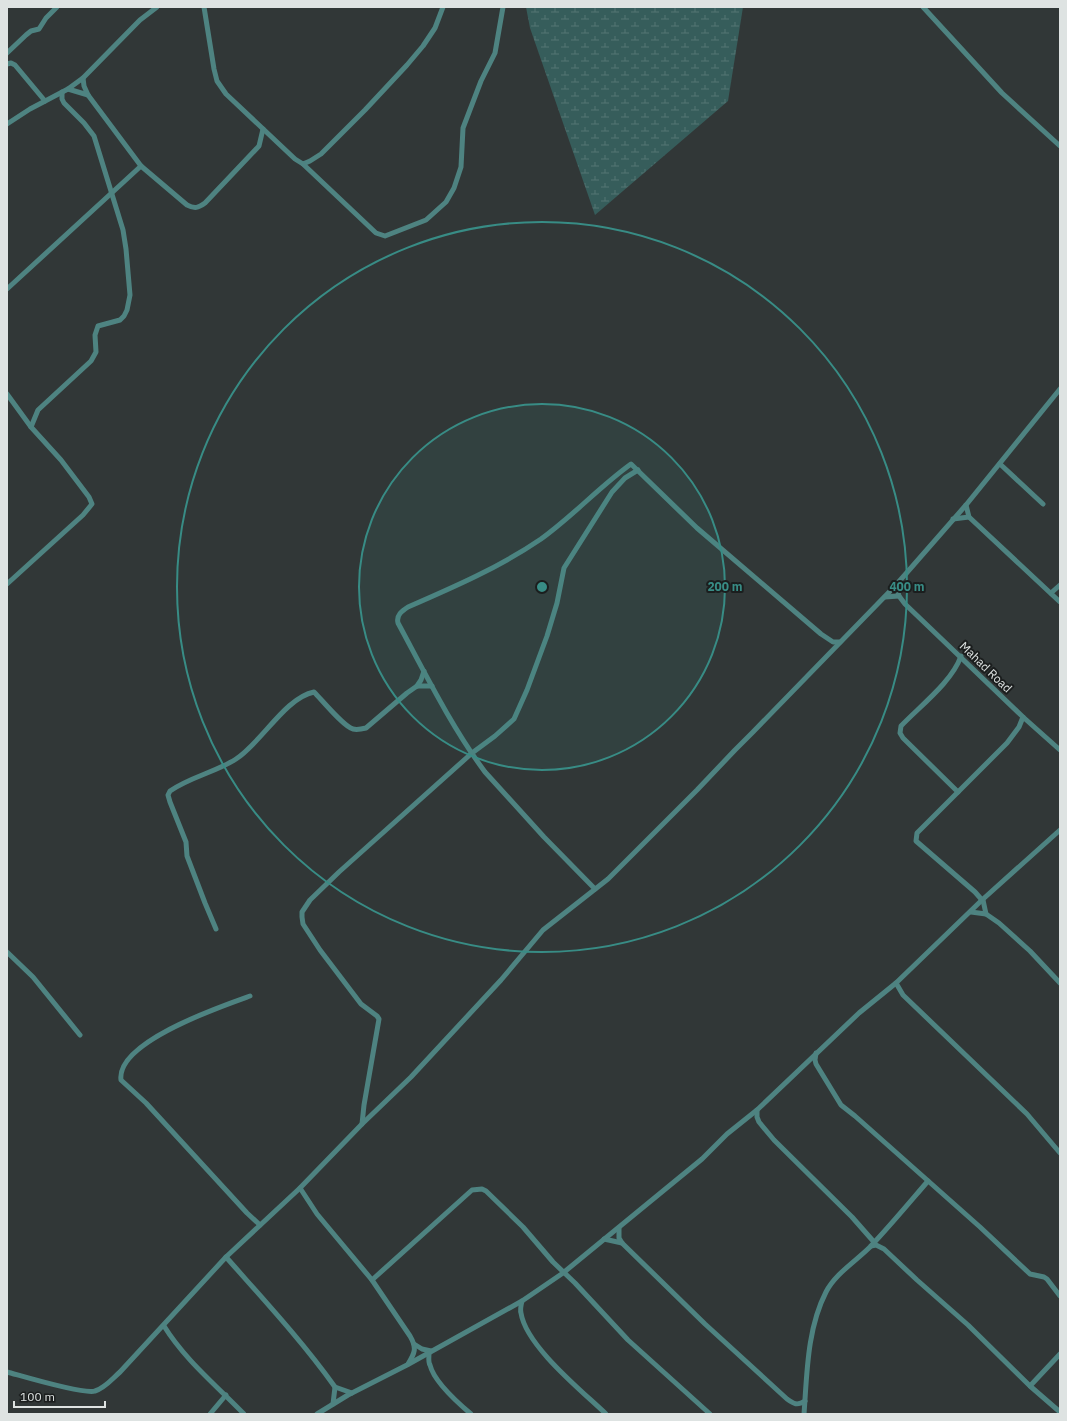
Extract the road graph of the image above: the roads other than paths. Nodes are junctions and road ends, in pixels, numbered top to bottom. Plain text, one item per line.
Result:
1 (57, 7) edge
2 (157, 7) edge
3 (204, 7) edge
4 (443, 7) edge
5 (503, 7) edge
6 (923, 7) edge
7 (7, 53) edge
8 (7, 64) edge
9 (83, 78) junction
10 (65, 91) junction
11 (88, 95) junction
12 (45, 100) junction
13 (7, 124) edge
14 (263, 129) junction
15 (1060, 146) edge
16 (303, 164) junction
17 (141, 166) junction
18 (111, 193) junction
19 (7, 289) edge
20 (1060, 388) edge
21 (7, 394) edge
22 (31, 427) junction
23 (1000, 464) junction
24 (638, 470) junction
25 (1043, 504) dead end
26 (966, 505) junction
27 (969, 516) junction
28 (954, 518) junction
29 (7, 584) edge
30 (896, 585) junction
31 (1060, 585) edge
32 (1051, 593) junction
33 (899, 596) junction
34 (885, 597) junction
35 (1060, 602) edge
36 (840, 642) junction
37 (961, 656) junction
38 (424, 671) junction
39 (417, 686) junction
40 (432, 686) junction
41 (1023, 717) junction
42 (466, 744) junction
43 (480, 747) junction
44 (1060, 750) edge
45 (472, 753) junction
46 (958, 792) junction
47 (1060, 830) edge
48 (595, 889) junction
49 (983, 900) junction
50 (972, 912) junction
51 (986, 914) junction
52 (216, 929) dead end
53 (7, 952) edge
54 (896, 983) junction
55 (1060, 983) edge
56 (887, 989) junction
57 (900, 991) junction
58 (250, 996) dead end
59 (80, 1035) dead end
60 (816, 1053) junction
61 (807, 1061) junction
62 (816, 1064) junction
63 (757, 1110) junction
64 (362, 1124) junction
65 (1060, 1153) edge
66 (928, 1181) junction
67 (300, 1188) junction
68 (293, 1195) junction
69 (307, 1199) junction
70 (260, 1225) junction
71 (619, 1228) junction
72 (604, 1239) junction
73 (874, 1242) junction
74 (622, 1243) junction
75 (870, 1246) junction
76 (226, 1257) junction
77 (564, 1273) junction
78 (372, 1280) junction
79 (1060, 1296) edge
80 (522, 1301) junction
81 (164, 1326) junction
82 (414, 1344) junction
83 (430, 1352) junction
84 (1060, 1354) edge
85 (408, 1365) junction
86 (7, 1372) edge
87 (1030, 1386) junction
88 (335, 1387) junction
89 (352, 1393) junction
90 (226, 1395) junction
91 (805, 1401) junction
92 (333, 1404) junction
93 (1060, 1412) edge
94 (210, 1414) edge
95 (244, 1414) edge
96 (316, 1414) edge
97 (471, 1414) edge
98 (606, 1414) edge
99 (710, 1414) edge
100 (804, 1414) edge

1 - 7 street
2 - 9 street
3 - 14 street
4 - 16 street
5 - 16 street
6 - 15 street
8 - 12 street
9 - 10 street
9 - 11 street
10 - 11 street
10 - 12 street
10 - 18 street
11 - 17 street
12 - 13 street
14 - 16 street
14 - 17 street
17 - 18 street
18 - 19 street
18 - 22 street
20 - 23 street
21 - 22 street
22 - 29 street
23 - 25 street
23 - 26 street
24 - 36 street
24 - 38 street
24 - 43 street
26 - 27 street
26 - 28 street
27 - 28 street
27 - 32 street
28 - 30 street
30 - 33 street, Mahad Road
30 - 34 street
31 - 32 street
32 - 35 street
33 - 34 street
33 - 37 street, Mahad Road
34 - 36 street
36 - 48 street
37 - 41 street, Mahad Road
37 - 46 street
38 - 39 street
38 - 40 street
39 - 40 street
39 - 52 street
40 - 42 street
41 - 44 street, Mahad Road
41 - 46 street
42 - 43 street
42 - 45 street
43 - 45 street
45 - 48 street
45 - 64 street
46 - 49 street
47 - 49 street
48 - 64 street
49 - 50 street
49 - 51 street
50 - 51 street
50 - 54 street
51 - 55 street
53 - 59 street
54 - 56 street
54 - 57 street
56 - 57 street
56 - 60 street
57 - 65 street
58 - 70 street
60 - 61 street
60 - 62 street
61 - 62 street
61 - 63 street
62 - 66 street
63 - 71 street
63 - 73 street
64 - 67 street
66 - 73 street
66 - 79 street
67 - 68 street
67 - 69 street
68 - 69 street
68 - 70 street
69 - 78 street
70 - 76 street
71 - 72 street
71 - 74 street
72 - 74 street
72 - 77 street
73 - 75 street
74 - 91 street
75 - 87 street
75 - 91 street
76 - 81 street
76 - 88 street
77 - 78 street
77 - 80 street
77 - 99 street
78 - 82 street
80 - 83 street
80 - 98 street
81 - 86 street
81 - 90 street
82 - 83 street
82 - 85 street
83 - 85 street
83 - 97 street
84 - 87 street
85 - 89 street
87 - 93 street
88 - 89 street
88 - 92 street
89 - 92 street
90 - 94 street
90 - 95 street
91 - 100 street
92 - 96 street

